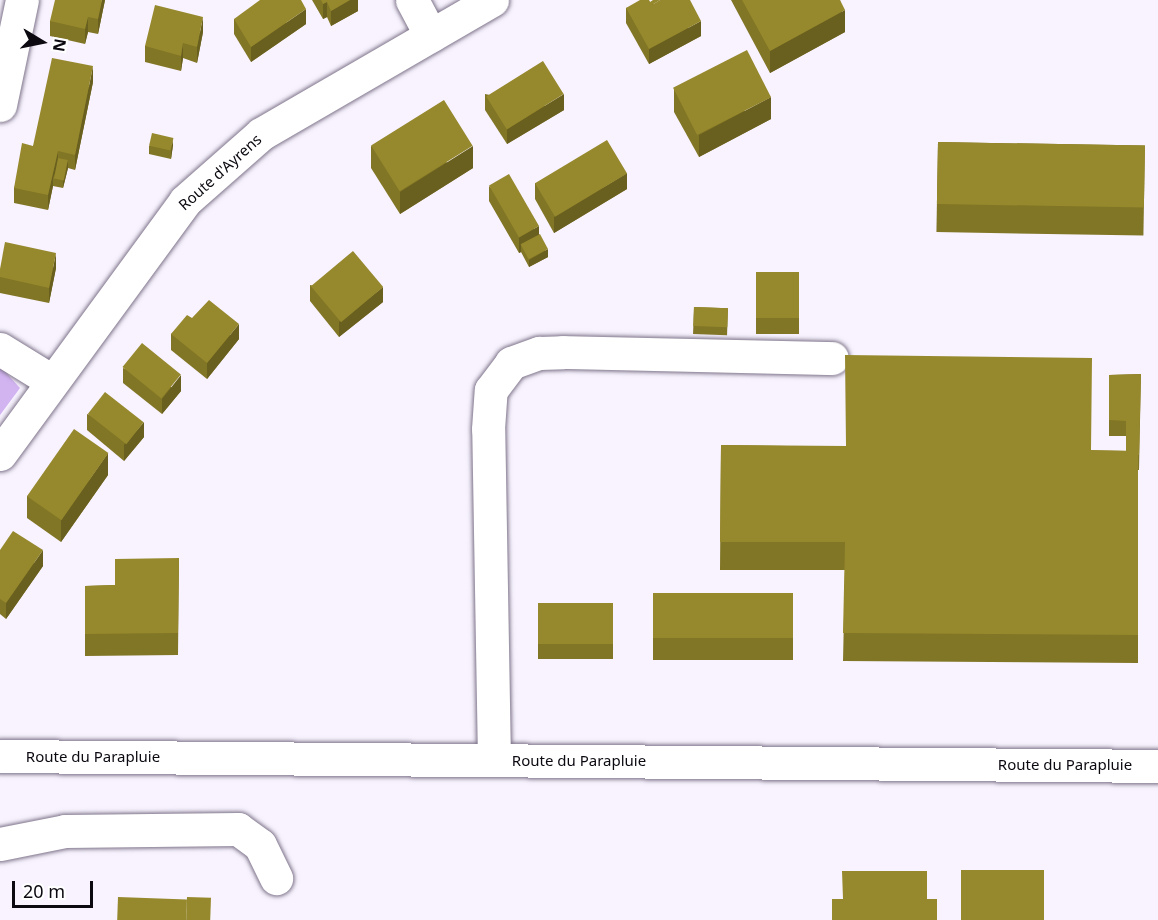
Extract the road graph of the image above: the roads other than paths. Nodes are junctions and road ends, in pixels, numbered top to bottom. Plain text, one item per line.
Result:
1 (22, 0) edge
2 (412, 0) edge
3 (492, 0) edge
4 (431, 35) junction
5 (0, 105) edge
6 (0, 349) edge
7 (832, 358) dead end
8 (52, 381) junction
9 (0, 454) edge
10 (0, 756) edge
11 (494, 760) junction
12 (1158, 766) edge
13 (0, 844) edge
14 (276, 878) dead end

1 - 5 street
2 - 4 street
3 - 4 street, Route d'Ayrens
4 - 8 street, Route d'Ayrens
6 - 8 street
7 - 11 street
8 - 9 street, Route d'Ayrens
10 - 11 street, Route du Parapluie
11 - 12 street, Route du Parapluie
13 - 14 street

